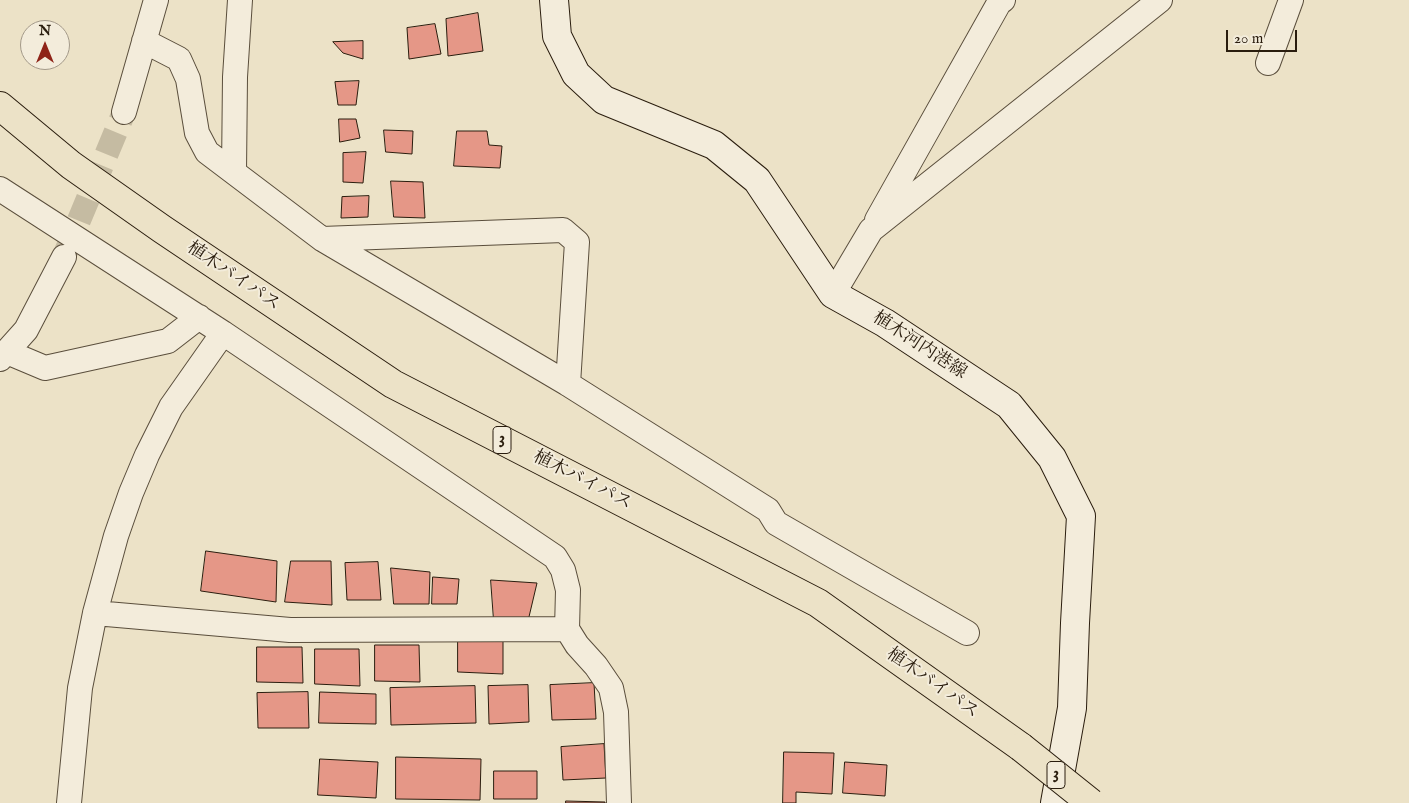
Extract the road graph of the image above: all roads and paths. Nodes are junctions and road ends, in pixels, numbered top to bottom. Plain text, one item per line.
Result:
1 (156, 0) edge
2 (240, 0) edge
3 (554, 0) edge
4 (1160, 0) edge
5 (1291, 0) edge
6 (999, 1) edge
7 (144, 41) junction
8 (1268, 63) dead end
9 (0, 106) edge
10 (124, 112) tunnel mouth
11 (234, 171) junction
12 (0, 189) edge
13 (871, 230) junction
14 (322, 239) junction
15 (64, 257) tunnel mouth
16 (833, 294) junction
17 (199, 317) junction
18 (224, 333) junction
19 (3, 355) edge
20 (568, 384) junction
21 (95, 613) junction
22 (567, 629) junction
23 (967, 633) dead end
24 (69, 803) edge
25 (619, 803) edge
26 (1055, 803) edge
27 (1091, 803) edge

1 - 7 street
2 - 11 street
3 - 16 main road, 植木河内港線
4 - 13 street
5 - 8 street
6 - 13 street
7 - 10 street
7 - 11 street
9 - 27 highway, 植木バイパス / 3, bridge
11 - 14 street
12 - 17 street
13 - 16 street
14 - 20 street
14 - 20 street
15 - 19 street
16 - 26 main road, 植木河内港線
17 - 18 street
17 - 19 street
18 - 21 street
18 - 22 street
20 - 23 street
21 - 22 street
21 - 24 street
22 - 25 street

